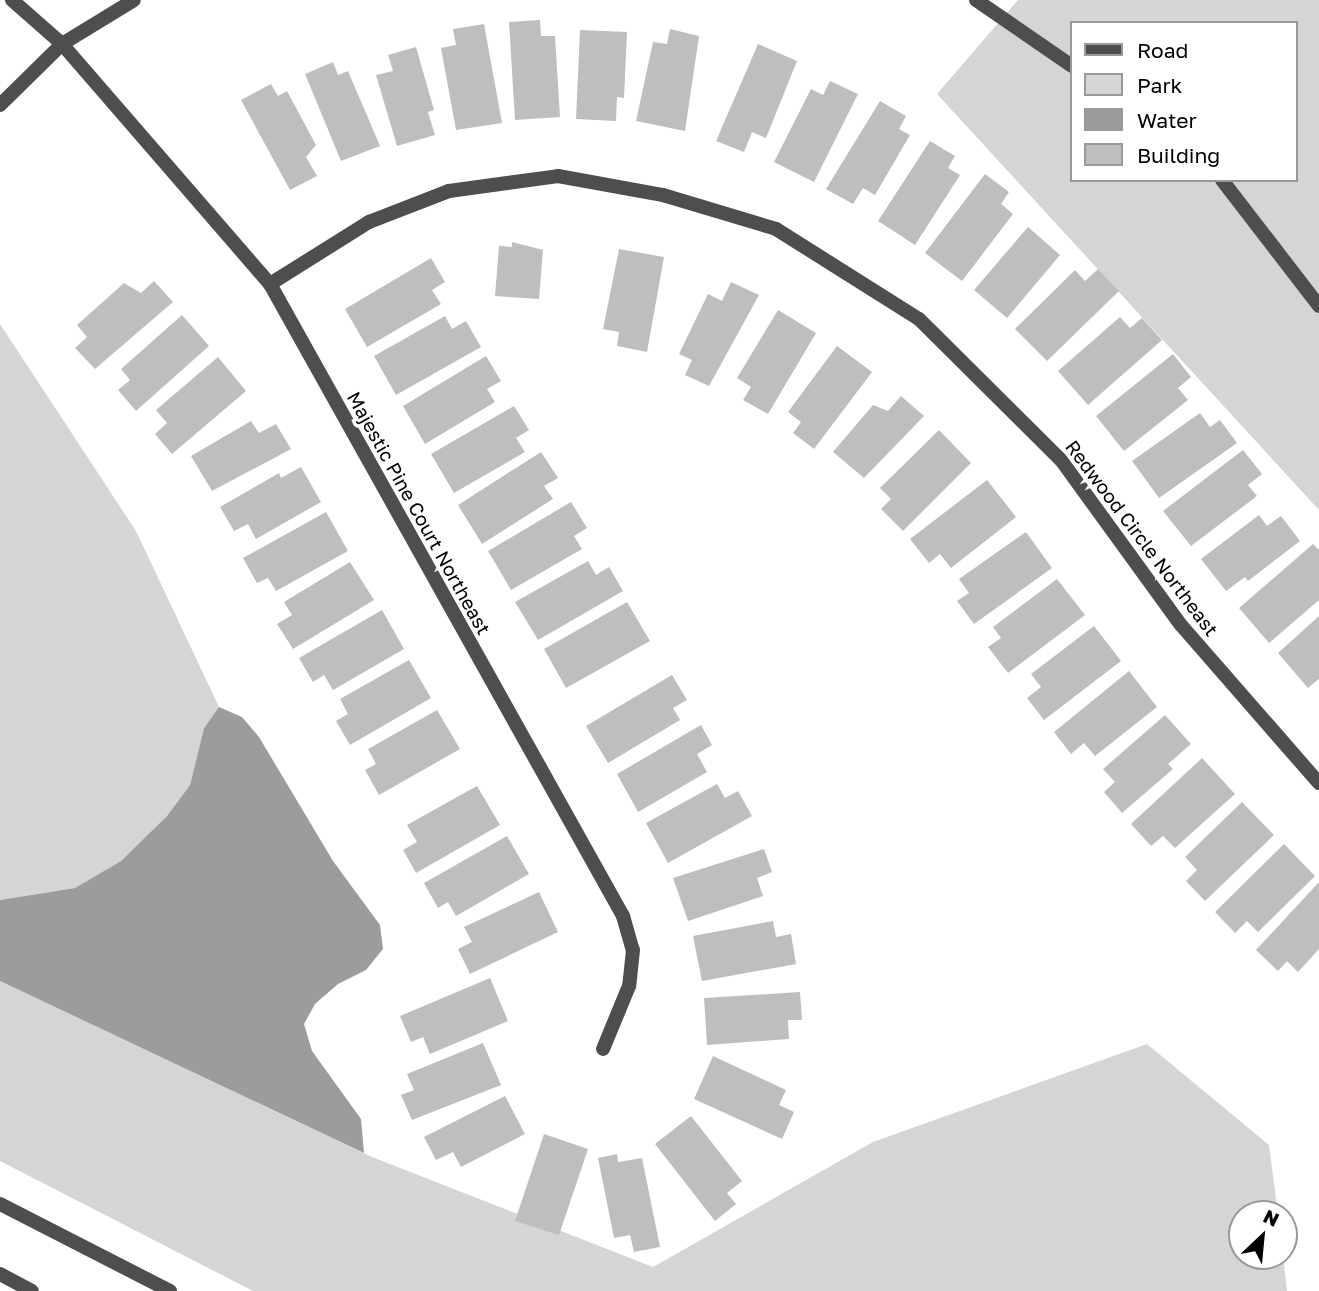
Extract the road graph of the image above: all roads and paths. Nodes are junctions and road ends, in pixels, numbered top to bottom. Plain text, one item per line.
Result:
1 (12, 0) edge
2 (134, 0) edge
3 (976, 0) edge
4 (62, 44) junction
5 (1070, 65) edge
6 (0, 105) edge
7 (1224, 182) edge
8 (270, 284) junction
9 (1319, 306) edge
10 (1319, 783) edge
11 (603, 1049) dead end
12 (0, 1204) edge
13 (0, 1274) edge
14 (32, 1291) edge
15 (170, 1291) edge

1 - 4 street, Majestic Pine Court Northeast
2 - 4 street
3 - 5 street
4 - 6 street
4 - 8 street, Majestic Pine Court Northeast
7 - 9 street
8 - 10 street, Redwood Circle Northeast
8 - 11 street, Majestic Pine Court Northeast
12 - 15 street
13 - 14 street

